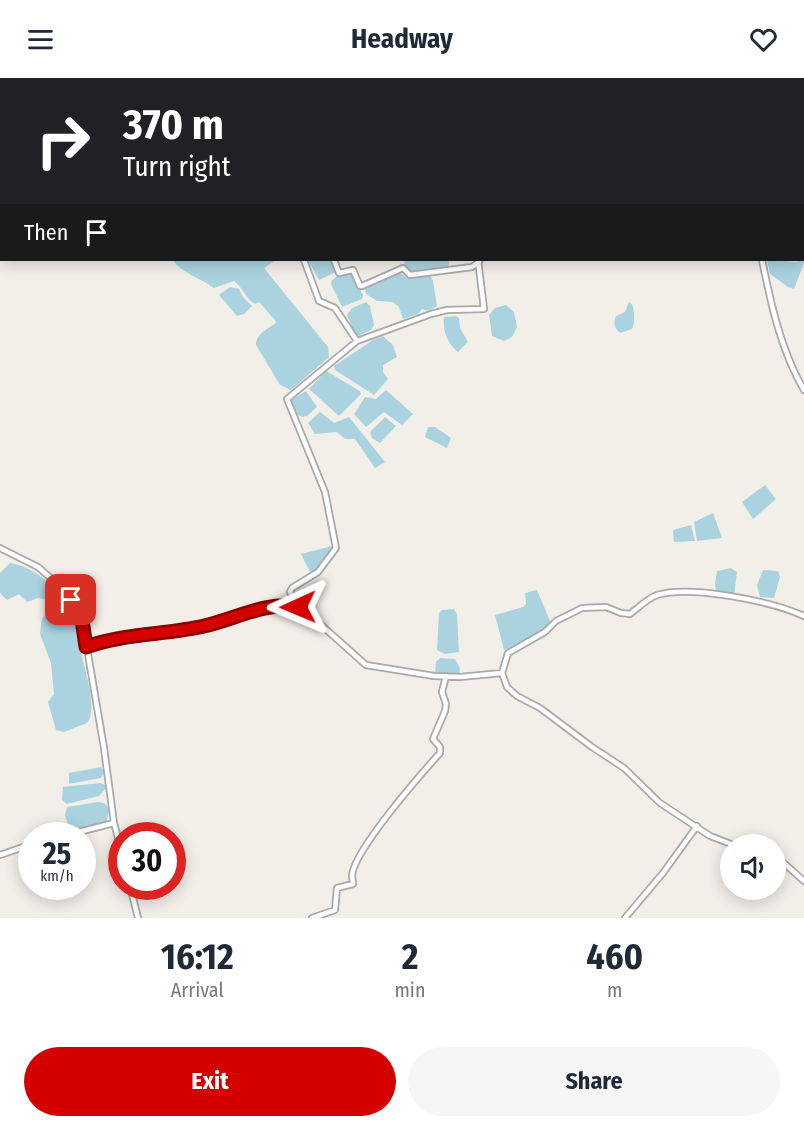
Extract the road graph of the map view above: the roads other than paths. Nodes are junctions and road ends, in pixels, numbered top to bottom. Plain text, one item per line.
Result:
1 (304, 261) edge
2 (334, 261) edge
3 (479, 261) edge
4 (762, 261) edge
5 (357, 341) junction
6 (804, 390) edge
7 (0, 548) edge
8 (298, 607) junction
9 (804, 616) edge
10 (86, 647) junction
11 (502, 673) junction
12 (446, 676) junction
13 (114, 822) edge
14 (697, 826) junction
15 (720, 840) edge
16 (18, 849) edge
17 (0, 855) edge
18 (786, 865) edge
19 (804, 881) edge
20 (134, 900) edge
21 (138, 918) edge
22 (312, 918) edge
23 (625, 918) edge

1 - 5 street
2 - 3 street
3 - 5 street
4 - 6 street
5 - 8 street
7 - 10 street
8 - 10 street
8 - 12 street
9 - 11 street
10 - 13 street
11 - 12 street
11 - 14 street
12 - 22 street
14 - 15 street
14 - 23 street
16 - 17 street
18 - 19 street
20 - 21 street

